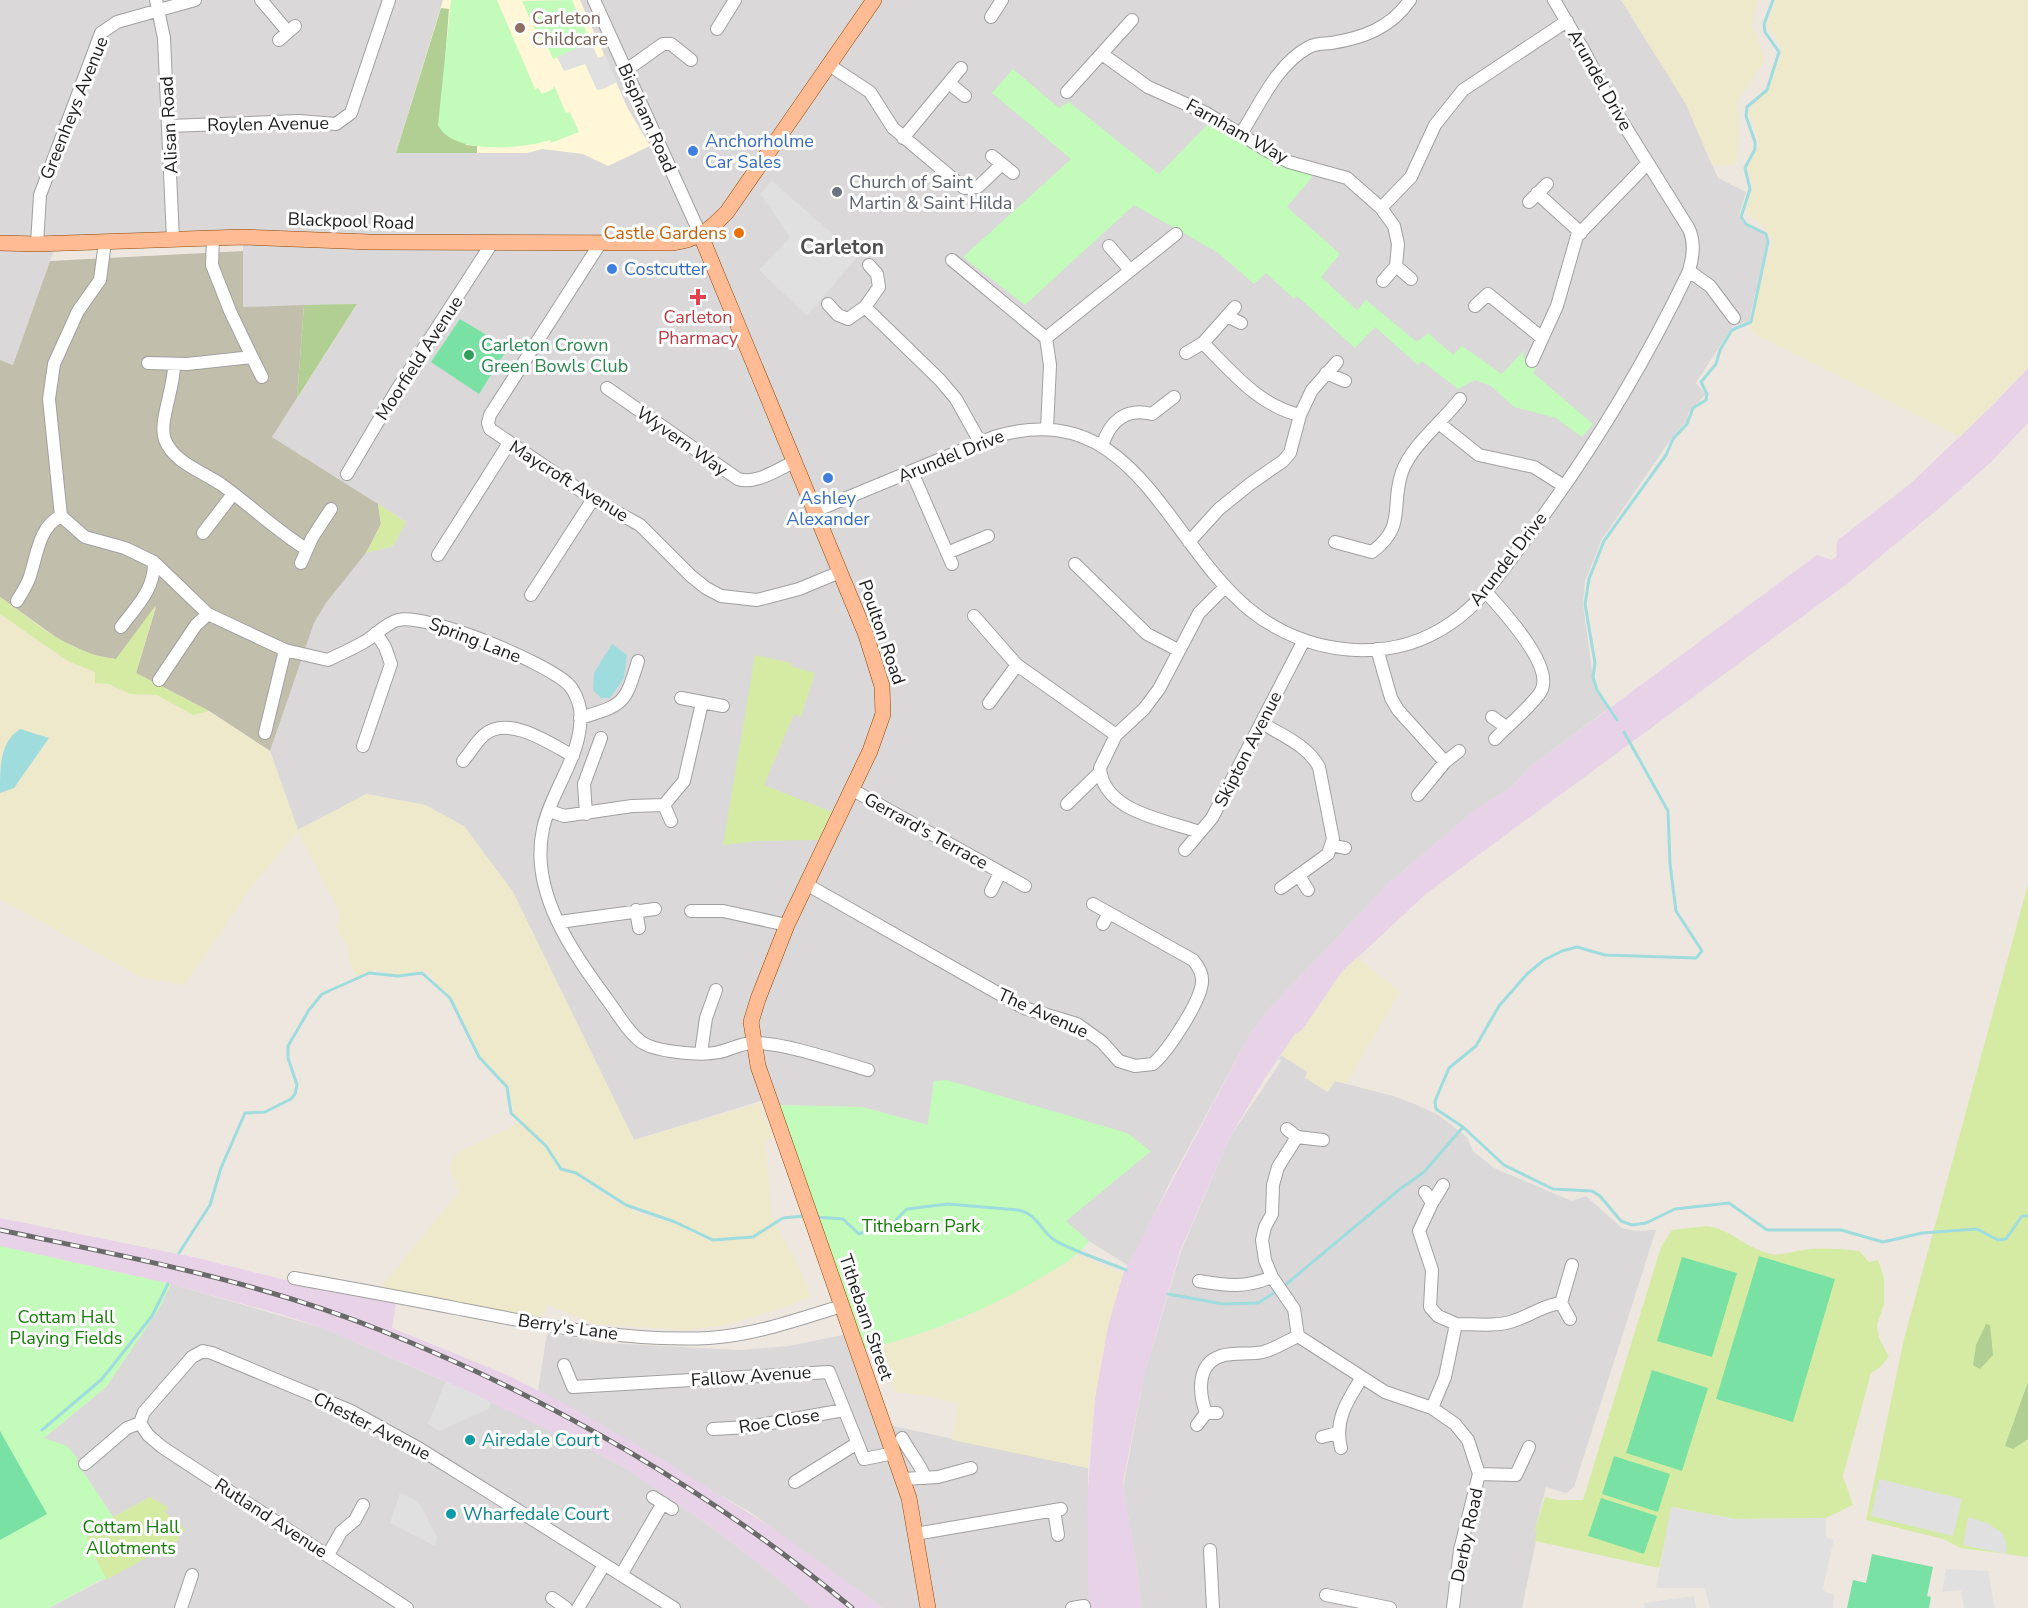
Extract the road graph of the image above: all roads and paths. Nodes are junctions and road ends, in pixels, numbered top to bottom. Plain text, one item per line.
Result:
1 (195, 0) edge
2 (261, 0) edge
3 (389, 0) edge
4 (594, 0) edge
5 (735, 0) edge
6 (874, 0) edge
7 (1002, 0) edge
8 (1410, 0) edge
9 (1554, 0) edge
10 (158, 5) edge
11 (991, 18) dead end
12 (1132, 21) dead end
13 (1567, 21) junction
14 (717, 29) dead end
15 (288, 33) dead end
16 (1102, 54) junction
17 (691, 60) dead end
18 (829, 64) junction
19 (961, 68) dead end
20 (625, 71) junction
21 (949, 82) junction
22 (1067, 92) dead end
23 (965, 96) dead end
24 (169, 126) junction
25 (1241, 134) junction
26 (903, 138) junction
27 (1648, 163) junction
28 (1013, 173) dead end
29 (1538, 193) dead end
30 (1382, 208) junction
31 (1581, 233) junction
32 (1176, 234) dead end
33 (701, 236) junction
34 (213, 238) junction
35 (173, 240) junction
36 (105, 242) junction
37 (601, 242) junction
38 (0, 243) edge
39 (492, 243) junction
40 (37, 244) junction
41 (1109, 246) dead end
42 (952, 260) dead end
43 (869, 265) dead end
44 (1396, 266) junction
45 (1130, 270) junction
46 (1689, 271) junction
47 (1411, 279) dead end
48 (1383, 280) dead end
49 (828, 304) dead end
50 (1475, 306) dead end
51 (865, 307) junction
52 (1734, 318) dead end
53 (1241, 323) dead end
54 (1046, 338) junction
55 (1542, 338) junction
56 (1203, 343) junction
57 (1186, 352) dead end
58 (252, 357) junction
59 (1337, 362) dead end
60 (1532, 362) dead end
61 (148, 363) dead end
62 (174, 364) junction
63 (1326, 373) junction
64 (262, 377) dead end
65 (1345, 381) dead end
66 (607, 388) dead end
67 (1174, 397) dead end
68 (1460, 399) dead end
69 (1300, 415) junction
70 (1440, 424) junction
71 (1047, 429) junction
72 (980, 442) junction
73 (509, 443) junction
74 (1102, 446) junction
75 (794, 462) junction
76 (912, 472) junction
77 (347, 474) dead end
78 (1564, 486) junction
79 (233, 494) junction
80 (593, 498) junction
81 (331, 509) dead end
82 (815, 511) junction
83 (62, 516) junction
84 (203, 533) dead end
85 (988, 536) dead end
86 (1189, 542) junction
87 (1335, 542) dead end
88 (306, 549) junction
89 (438, 555) dead end
90 (154, 562) junction
91 (301, 563) dead end
92 (1075, 564) dead end
93 (840, 572) junction
94 (1225, 587) junction
95 (1486, 592) junction
96 (531, 595) dead end
97 (17, 601) dead end
98 (208, 614) junction
99 (974, 616) dead end
100 (121, 627) dead end
101 (376, 633) junction
102 (1303, 642) junction
103 (1377, 649) junction
104 (285, 650) junction
105 (1178, 650) junction
106 (638, 661) dead end
107 (1017, 665) junction
108 (159, 680) dead end
109 (681, 698) dead end
110 (702, 703) junction
111 (989, 703) dead end
112 (723, 706) dead end
113 (1492, 717) dead end
114 (580, 718) junction
115 (1262, 723) junction
116 (1506, 727) junction
117 (265, 733) dead end
118 (1116, 735) junction
119 (601, 738) dead end
120 (1495, 739) dead end
121 (363, 746) dead end
122 (1458, 751) dead end
123 (573, 756) junction
124 (463, 761) dead end
125 (1444, 762) junction
126 (1100, 772) junction
127 (851, 789) junction
128 (1418, 795) dead end
129 (1067, 804) dead end
130 (664, 806) junction
131 (550, 811) junction
132 (586, 814) junction
133 (671, 821) dead end
134 (1200, 832) junction
135 (1331, 845) junction
136 (1345, 848) dead end
137 (1185, 850) dead end
138 (1000, 873) junction
139 (1299, 876) junction
140 (806, 884) junction
141 (1024, 886) dead end
142 (1281, 888) dead end
143 (1308, 890) dead end
144 (991, 891) dead end
145 (1093, 904) dead end
146 (655, 909) dead end
147 (636, 910) junction
148 (691, 911) dead end
149 (559, 922) junction
150 (787, 925) junction
151 (639, 928) dead end
152 (716, 990) dead end
153 (753, 1042) junction
154 (701, 1053) junction
155 (868, 1070) dead end
156 (1287, 1129) dead end
157 (1298, 1137) junction
158 (1323, 1140) dead end
159 (1443, 1185) dead end
160 (1572, 1265) dead end
161 (294, 1278) dead end
162 (1273, 1280) junction
163 (1199, 1281) dead end
164 (1561, 1303) junction
165 (842, 1306) junction
166 (1570, 1319) dead end
167 (1456, 1324) junction
168 (1298, 1336) junction
169 (564, 1365) dead end
170 (1361, 1379) junction
171 (1432, 1408) junction
172 (844, 1410) junction
173 (140, 1424) junction
174 (1197, 1425) dead end
175 (713, 1429) dead end
176 (1337, 1433) junction
177 (1322, 1437) dead end
178 (902, 1438) dead end
179 (856, 1444) junction
180 (1529, 1447) dead end
181 (1341, 1448) dead end
182 (894, 1453) junction
183 (85, 1464) dead end
184 (971, 1468) dead end
185 (1479, 1474) junction
186 (925, 1478) junction
187 (903, 1479) junction
188 (795, 1482) dead end
189 (663, 1503) dead end
190 (363, 1505) dead end
191 (915, 1534) junction
192 (1058, 1535) dead end
193 (1210, 1550) dead end
194 (328, 1555) junction
195 (604, 1565) junction
196 (192, 1575) dead end
197 (621, 1575) junction
198 (1326, 1595) dead end
199 (552, 1598) dead end
200 (181, 1608) edge
201 (407, 1608) edge
202 (566, 1608) edge
203 (578, 1608) edge
204 (674, 1608) edge
205 (928, 1608) edge
206 (1213, 1608) edge
207 (1390, 1608) edge
208 (1453, 1608) edge

1 - 10 street, Greenheys Avenue
2 - 15 street
3 - 24 street, Roylen Avenue
4 - 20 street, Bispham Road
5 - 14 street
6 - 18 main road
7 - 11 street
8 - 25 street
9 - 13 street, Arundel Drive
10 - 24 street, Alisan Road
10 - 40 street, Greenheys Avenue
12 - 16 street
13 - 27 street, Arundel Drive
13 - 30 street
16 - 22 street
16 - 25 street, Farnham Way
17 - 20 street
18 - 26 street
18 - 33 main road
19 - 21 street
20 - 33 street, Bispham Road
21 - 23 street
21 - 26 street
24 - 35 street, Alisan Road
25 - 30 street, Farnham Way
26 - 28 street
27 - 31 street
27 - 46 street, Arundel Drive
29 - 31 street
30 - 44 street, Farnham Way
31 - 55 street
32 - 45 street
33 - 37 main road, Blackpool Road
33 - 75 main road, Poulton Road
34 - 35 main road, Blackpool Road
34 - 39 main road, Blackpool Road
34 - 58 street
35 - 36 main road, Blackpool Road
36 - 40 main road, Blackpool Road
36 - 83 street
37 - 39 main road, Blackpool Road
37 - 73 street, Maycroft Avenue
38 - 40 main road, Blackpool Road
39 - 77 street, Moorfield Avenue
41 - 45 street
42 - 54 street
43 - 51 street
44 - 47 street
44 - 48 street
45 - 54 street
46 - 52 street
46 - 78 street, Arundel Drive
49 - 51 street
50 - 55 street
51 - 72 street
53 - 56 street
54 - 71 street
55 - 60 street
56 - 57 street
56 - 69 street
58 - 62 street
58 - 64 street
59 - 63 street
61 - 62 street
62 - 79 street
63 - 65 street
63 - 69 street
66 - 75 street, Wyvern Way
67 - 74 street
68 - 70 street
69 - 86 street
70 - 78 street
70 - 87 street
71 - 72 street, Arundel Drive
71 - 74 street, Arundel Drive
72 - 76 street, Arundel Drive
73 - 80 street, Maycroft Avenue
73 - 89 street
74 - 86 street, Arundel Drive
75 - 82 main road, Poulton Road
76 - 82 street, Arundel Drive
76 - 85 street
78 - 95 street, Arundel Drive
79 - 84 street
79 - 88 street
80 - 93 street, Maycroft Avenue
80 - 96 street
81 - 88 street
82 - 93 main road, Poulton Road
83 - 90 street, Spring Lane
83 - 97 street
86 - 94 street, Arundel Drive
88 - 91 street
90 - 98 street, Spring Lane
90 - 100 street
92 - 105 street
93 - 127 main road, Poulton Road
94 - 102 street, Arundel Drive
94 - 105 street
95 - 103 street, Arundel Drive
95 - 116 street
98 - 104 street, Spring Lane
98 - 108 street
99 - 107 street
101 - 104 street, Spring Lane
101 - 114 street, Spring Lane
101 - 121 street
102 - 103 street, Arundel Drive
102 - 115 street, Skipton Avenue
103 - 125 street
104 - 117 street
105 - 118 street
106 - 114 street
107 - 111 street
107 - 118 street
109 - 110 street
110 - 112 street
110 - 130 street
113 - 116 street
114 - 123 street, Spring Lane
115 - 134 street, Skipton Avenue
115 - 135 street
116 - 120 street
118 - 126 street
119 - 132 street
122 - 125 street
123 - 124 street
123 - 131 street, Spring Lane
125 - 128 street
126 - 129 street
126 - 134 street
127 - 138 street, Gerrard's Terrace
127 - 140 main road, Poulton Road
130 - 132 street
130 - 133 street
131 - 132 street
131 - 149 street, Spring Lane
134 - 137 street, Skipton Avenue
135 - 136 street
135 - 139 street
138 - 141 street, Gerrard's Terrace
138 - 144 street, Gerrard's Terrace
139 - 142 street
139 - 143 street
140 - 145 street, The Avenue
140 - 150 main road, Poulton Road
146 - 147 street
147 - 149 street
147 - 151 street
148 - 150 street
149 - 154 street, Spring Lane
150 - 153 main road, Poulton Road
152 - 154 street
153 - 154 street, Spring Lane
153 - 155 street
153 - 165 main road, Tithebarn Street
156 - 157 street
157 - 158 street
157 - 162 street
159 - 167 street
160 - 164 street
161 - 165 street, Berry's Lane
162 - 163 street
162 - 168 street
164 - 166 street
164 - 167 street
165 - 182 main road, Tithebarn Street
167 - 171 street
168 - 170 street, Derby Road
168 - 174 street
169 - 172 street, Fallow Avenue
170 - 171 street, Derby Road
170 - 176 street
171 - 185 street, Derby Road
172 - 175 street, Roe Close
172 - 179 street, Fallow Avenue
173 - 183 street, Chester Avenue
173 - 194 street, Rutland Avenue
173 - 195 street, Chester Avenue
176 - 177 street
176 - 181 street
178 - 186 street
179 - 182 street
179 - 188 street
180 - 185 street
182 - 187 main road, Tithebarn Street
184 - 186 street
185 - 208 street, Derby Road
186 - 187 street
187 - 191 main road, Tithebarn Street
189 - 197 street
190 - 194 street
191 - 192 street
191 - 205 main road, Tithebarn Street
193 - 206 street
194 - 201 street, Rutland Avenue
195 - 197 street, Chester Avenue
195 - 203 street
196 - 200 street
197 - 204 street, Chester Avenue
198 - 207 street
199 - 202 street

